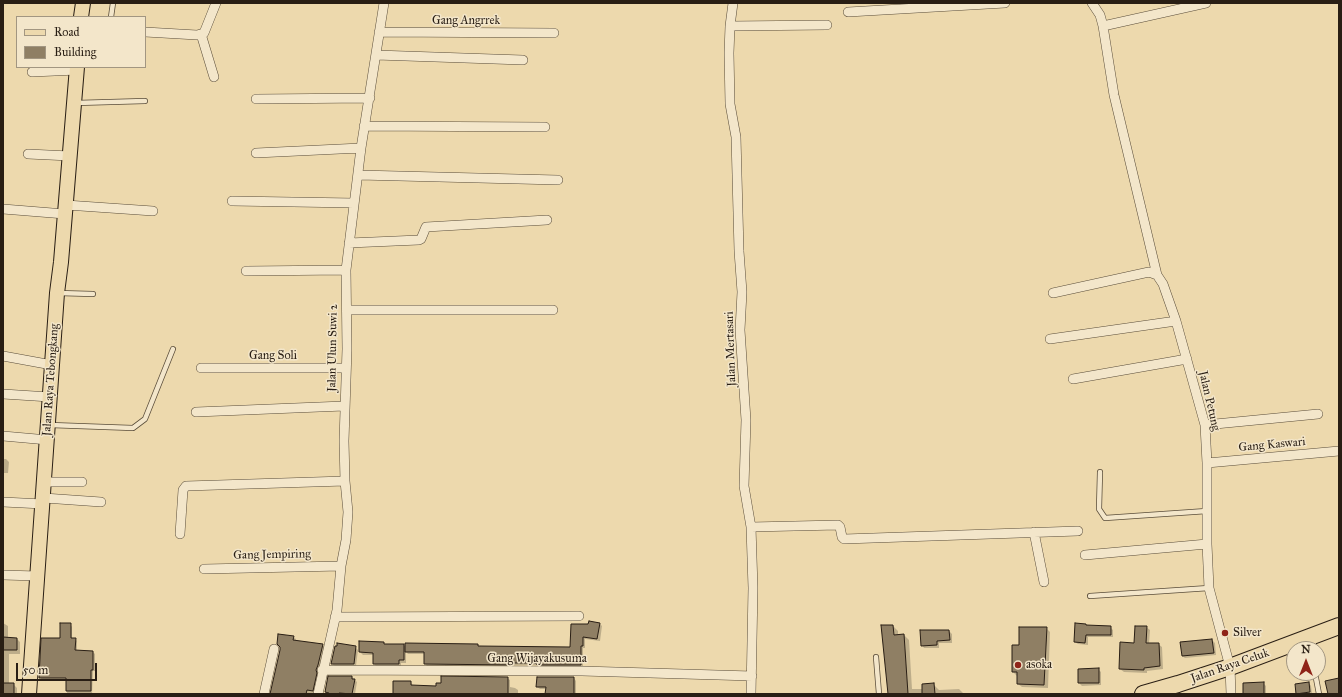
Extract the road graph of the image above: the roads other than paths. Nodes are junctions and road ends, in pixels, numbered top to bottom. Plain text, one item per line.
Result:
1 (83, 3) edge
2 (113, 3) edge
3 (216, 3) edge
4 (384, 3) edge
5 (733, 3) edge
6 (1005, 3) edge
7 (1092, 3) edge
8 (1206, 3) edge
9 (848, 12) dead end
10 (82, 16) edge
11 (111, 16) edge
12 (827, 25) dead end
13 (730, 26) junction
14 (1103, 26) junction
15 (146, 32) edge
16 (379, 32) junction
17 (554, 33) dead end
18 (201, 34) junction
19 (376, 55) junction
20 (523, 60) dead end
21 (77, 69) edge
22 (32, 72) dead end
23 (214, 77) dead end
24 (370, 98) junction
25 (256, 99) dead end
26 (145, 101) dead end
27 (74, 103) junction
28 (364, 126) junction
29 (545, 127) dead end
30 (361, 148) junction
31 (256, 152) dead end
32 (28, 154) dead end
33 (70, 156) junction
34 (359, 175) junction
35 (558, 180) dead end
36 (232, 201) dead end
37 (354, 203) junction
38 (3, 209) edge
39 (65, 210) junction
40 (153, 211) dead end
41 (547, 220) dead end
42 (349, 243) junction
43 (346, 270) junction
44 (246, 271) dead end
45 (1158, 275) junction
46 (57, 293) junction
47 (1052, 293) dead end
48 (92, 294) dead end
49 (347, 310) junction
50 (553, 310) dead end
51 (1176, 321) junction
52 (1050, 339) dead end
53 (173, 350) dead end
54 (3, 356) edge
55 (1187, 359) junction
56 (52, 365) junction
57 (200, 368) dead end
58 (345, 368) junction
59 (1073, 379) dead end
60 (3, 394) edge
61 (50, 397) junction
62 (344, 406) junction
63 (196, 412) dead end
64 (1318, 414) dead end
65 (48, 425) junction
66 (1205, 425) junction
67 (3, 436) edge
68 (48, 440) junction
69 (1339, 451) edge
70 (1207, 463) junction
71 (1100, 472) dead end
72 (345, 481) junction
73 (45, 482) junction
74 (82, 482) dead end
75 (43, 501) junction
76 (3, 502) edge
77 (101, 502) dead end
78 (1207, 511) junction
79 (751, 526) junction
80 (1078, 531) dead end
81 (1034, 532) junction
82 (180, 534) dead end
83 (1207, 544) junction
84 (1085, 555) dead end
85 (341, 566) junction
86 (204, 569) dead end
87 (3, 575) edge
88 (37, 576) junction
89 (1044, 582) dead end
90 (1209, 588) junction
91 (1090, 596) dead end
92 (579, 616) dead end
93 (335, 617) junction
94 (1339, 626) edge
95 (1316, 641) edge
96 (274, 649) dead end
97 (1286, 651) edge
98 (876, 657) dead end
99 (1230, 667) junction
100 (322, 670) junction
101 (752, 676) junction
102 (1317, 681) edge
103 (29, 694) edge
104 (264, 694) edge
105 (318, 694) edge
106 (751, 694) edge
107 (879, 694) edge
108 (1142, 694) edge
109 (1231, 694) edge
110 (1319, 694) edge

1 - 10 main road
2 - 11 lane
3 - 18 street
4 - 16 street, Jalan Ulun Suwi 2
5 - 13 street, Jalan Mertasari
6 - 9 street
7 - 14 street, Jalan Petung
8 - 14 street
12 - 13 street
13 - 79 street, Jalan Mertasari
14 - 45 street, Jalan Petung
15 - 18 street
16 - 17 street, Gang Angrrek
16 - 19 street, Jalan Ulun Suwi 2
18 - 23 street
19 - 20 street
19 - 24 street, Jalan Ulun Suwi 2
21 - 22 street
21 - 27 main road, Jalan Raya Tebongkang
24 - 25 street
24 - 28 street, Jalan Ulun Suwi 2
26 - 27 lane
27 - 33 main road, Jalan Raya Tebongkang
28 - 29 street
28 - 30 street, Jalan Ulun Suwi 2
30 - 31 street
30 - 34 street, Jalan Ulun Suwi 2
32 - 33 street
33 - 39 main road, Jalan Raya Tebongkang
34 - 35 street
34 - 37 street, Jalan Ulun Suwi 2
36 - 37 street
37 - 42 street, Jalan Ulun Suwi 2
38 - 39 street
39 - 40 street
39 - 46 main road, Jalan Raya Tebongkang
41 - 42 street
42 - 43 street, Jalan Ulun Suwi 2
43 - 44 street
43 - 49 street, Jalan Ulun Suwi 2
45 - 47 street
45 - 51 street, Jalan Petung
46 - 48 lane
46 - 56 main road, Jalan Raya Tebongkang
49 - 50 street
49 - 58 street, Jalan Ulun Suwi 2
51 - 52 street
51 - 55 street, Jalan Petung
53 - 65 lane
54 - 56 street
55 - 59 street
55 - 66 street, Jalan Petung
56 - 61 main road, Jalan Raya Tebongkang
57 - 58 street, Gang Soli
58 - 62 street, Jalan Ulun Suwi 2
60 - 61 street
61 - 65 main road, Jalan Raya Tebongkang
62 - 63 street
62 - 72 street, Jalan Ulun Suwi 2
64 - 66 street
65 - 68 main road, Jalan Raya Tebongkang
66 - 70 street, Jalan Petung
67 - 68 street
68 - 73 main road, Jalan Raya Tebongkang
69 - 70 street, Gang Kaswari
70 - 78 street, Jalan Petung
71 - 78 lane
72 - 82 street
72 - 85 street, Jalan Ulun Suwi 2
73 - 74 street
73 - 75 main road, Jalan Raya Tebongkang
75 - 76 street
75 - 77 street
75 - 88 main road, Jalan Raya Tebongkang
78 - 83 street, Jalan Petung
79 - 81 street
79 - 101 street, Jalan Mertasari
80 - 81 street
81 - 89 street
83 - 84 street
83 - 90 street, Jalan Petung
85 - 86 street, Gang Jempiring
85 - 93 street, Jalan Ulun Suwi 2
87 - 88 street
88 - 103 main road, Jalan Raya Tebongkang
90 - 91 lane
90 - 99 street, Jalan Petung
92 - 93 street
93 - 100 street, Jalan Ulun Suwi 2
94 - 95 highway, Jalan Raya Celuk
96 - 104 street
97 - 99 highway, Jalan Raya Celuk
98 - 107 lane
99 - 108 highway, Jalan Raya Celuk
99 - 109 street, Jalan Petung
100 - 101 street, Gang Wijayakusuma
100 - 105 street, Jalan Ulun Suwi 2
101 - 106 street, Jalan Mertasari
102 - 110 lane

